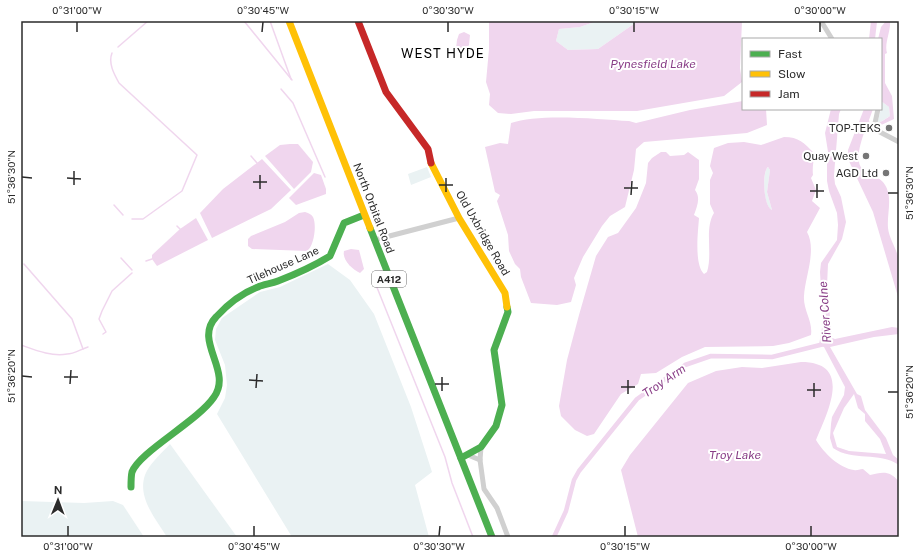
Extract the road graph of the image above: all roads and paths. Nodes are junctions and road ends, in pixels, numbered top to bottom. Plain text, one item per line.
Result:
1 (289, 21) edge
2 (358, 21) edge
3 (821, 21) edge
4 (831, 38) edge
5 (878, 110) edge
6 (899, 142) edge
7 (364, 215) junction
8 (459, 218) junction
9 (374, 240) junction
10 (481, 448) junction
11 (464, 457) junction
12 (480, 460) junction
13 (131, 487) dead end
14 (492, 537) edge
15 (508, 537) edge

1 - 7 street, North Orbital Road / A412
2 - 8 street, Old Uxbridge Road
3 - 4 street
5 - 6 street
7 - 9 street, North Orbital Road / A412
7 - 13 street, Tilehouse Lane
8 - 9 street
8 - 10 street, Old Uxbridge Road
9 - 11 street, North Orbital Road / A412
10 - 11 street, Old Uxbridge Road
10 - 12 street
11 - 12 street
11 - 14 street, North Orbital Road / A412
12 - 15 street

